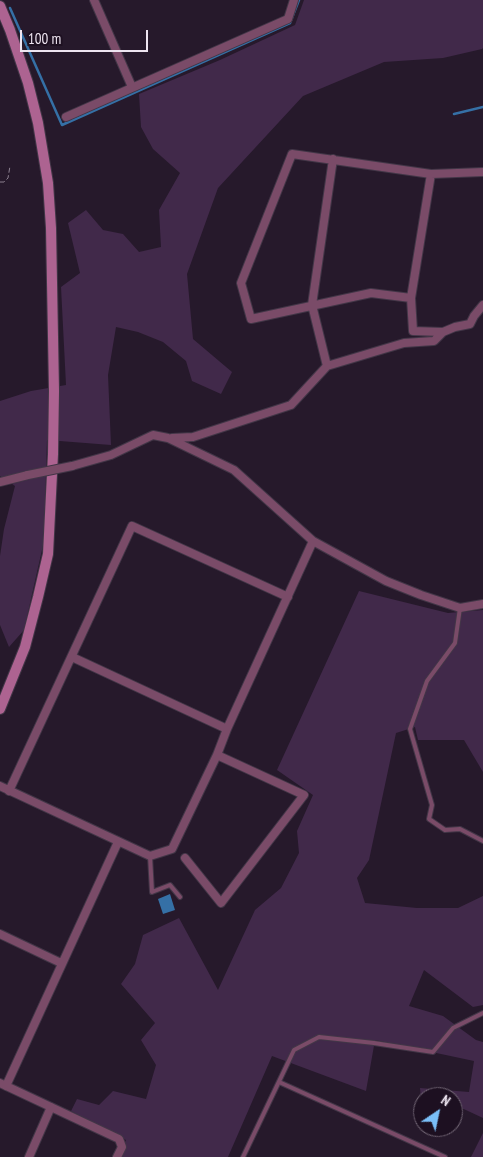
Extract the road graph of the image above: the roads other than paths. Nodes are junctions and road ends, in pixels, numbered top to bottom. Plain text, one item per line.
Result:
1 (94, 0) edge
2 (294, 0) edge
3 (0, 6) edge
4 (132, 87) junction
5 (66, 116) dead end
6 (334, 160) junction
7 (483, 172) edge
8 (431, 174) junction
9 (411, 298) junction
10 (483, 304) edge
11 (312, 306) junction
12 (442, 332) junction
13 (327, 366) junction
14 (168, 438) junction
15 (0, 482) edge
16 (313, 541) junction
17 (288, 597) junction
18 (483, 604) edge
19 (460, 608) junction
20 (72, 657) junction
21 (0, 709) edge
22 (227, 729) junction
23 (217, 755) junction
24 (0, 786) edge
25 (9, 791) junction
26 (483, 841) edge
27 (118, 842) junction
28 (150, 856) junction
29 (186, 858) dead end
30 (180, 897) dead end
31 (0, 934) edge
32 (61, 964) junction
33 (483, 1013) edge
34 (279, 1082) junction
35 (3, 1084) edge
36 (51, 1107) junction
37 (29, 1157) edge
38 (117, 1157) edge
39 (243, 1157) edge
40 (445, 1157) edge

1 - 4 street
2 - 4 street
3 - 21 street
4 - 5 street
6 - 8 street
6 - 11 street
6 - 11 street
7 - 8 street
8 - 9 street
9 - 11 street
9 - 12 street
10 - 12 street
11 - 13 street
12 - 13 street
13 - 14 street
14 - 15 street, bridge
14 - 16 street
16 - 17 street
16 - 19 street
17 - 20 street
17 - 22 street
18 - 19 street
19 - 26 lane
20 - 22 street
20 - 25 street
22 - 23 street
23 - 28 street
23 - 29 street
24 - 25 street
25 - 27 street
27 - 28 street
27 - 32 street
28 - 30 lane
31 - 32 street
32 - 35 street
33 - 34 lane
34 - 39 lane
34 - 40 lane
35 - 36 street
36 - 37 street
36 - 38 street

